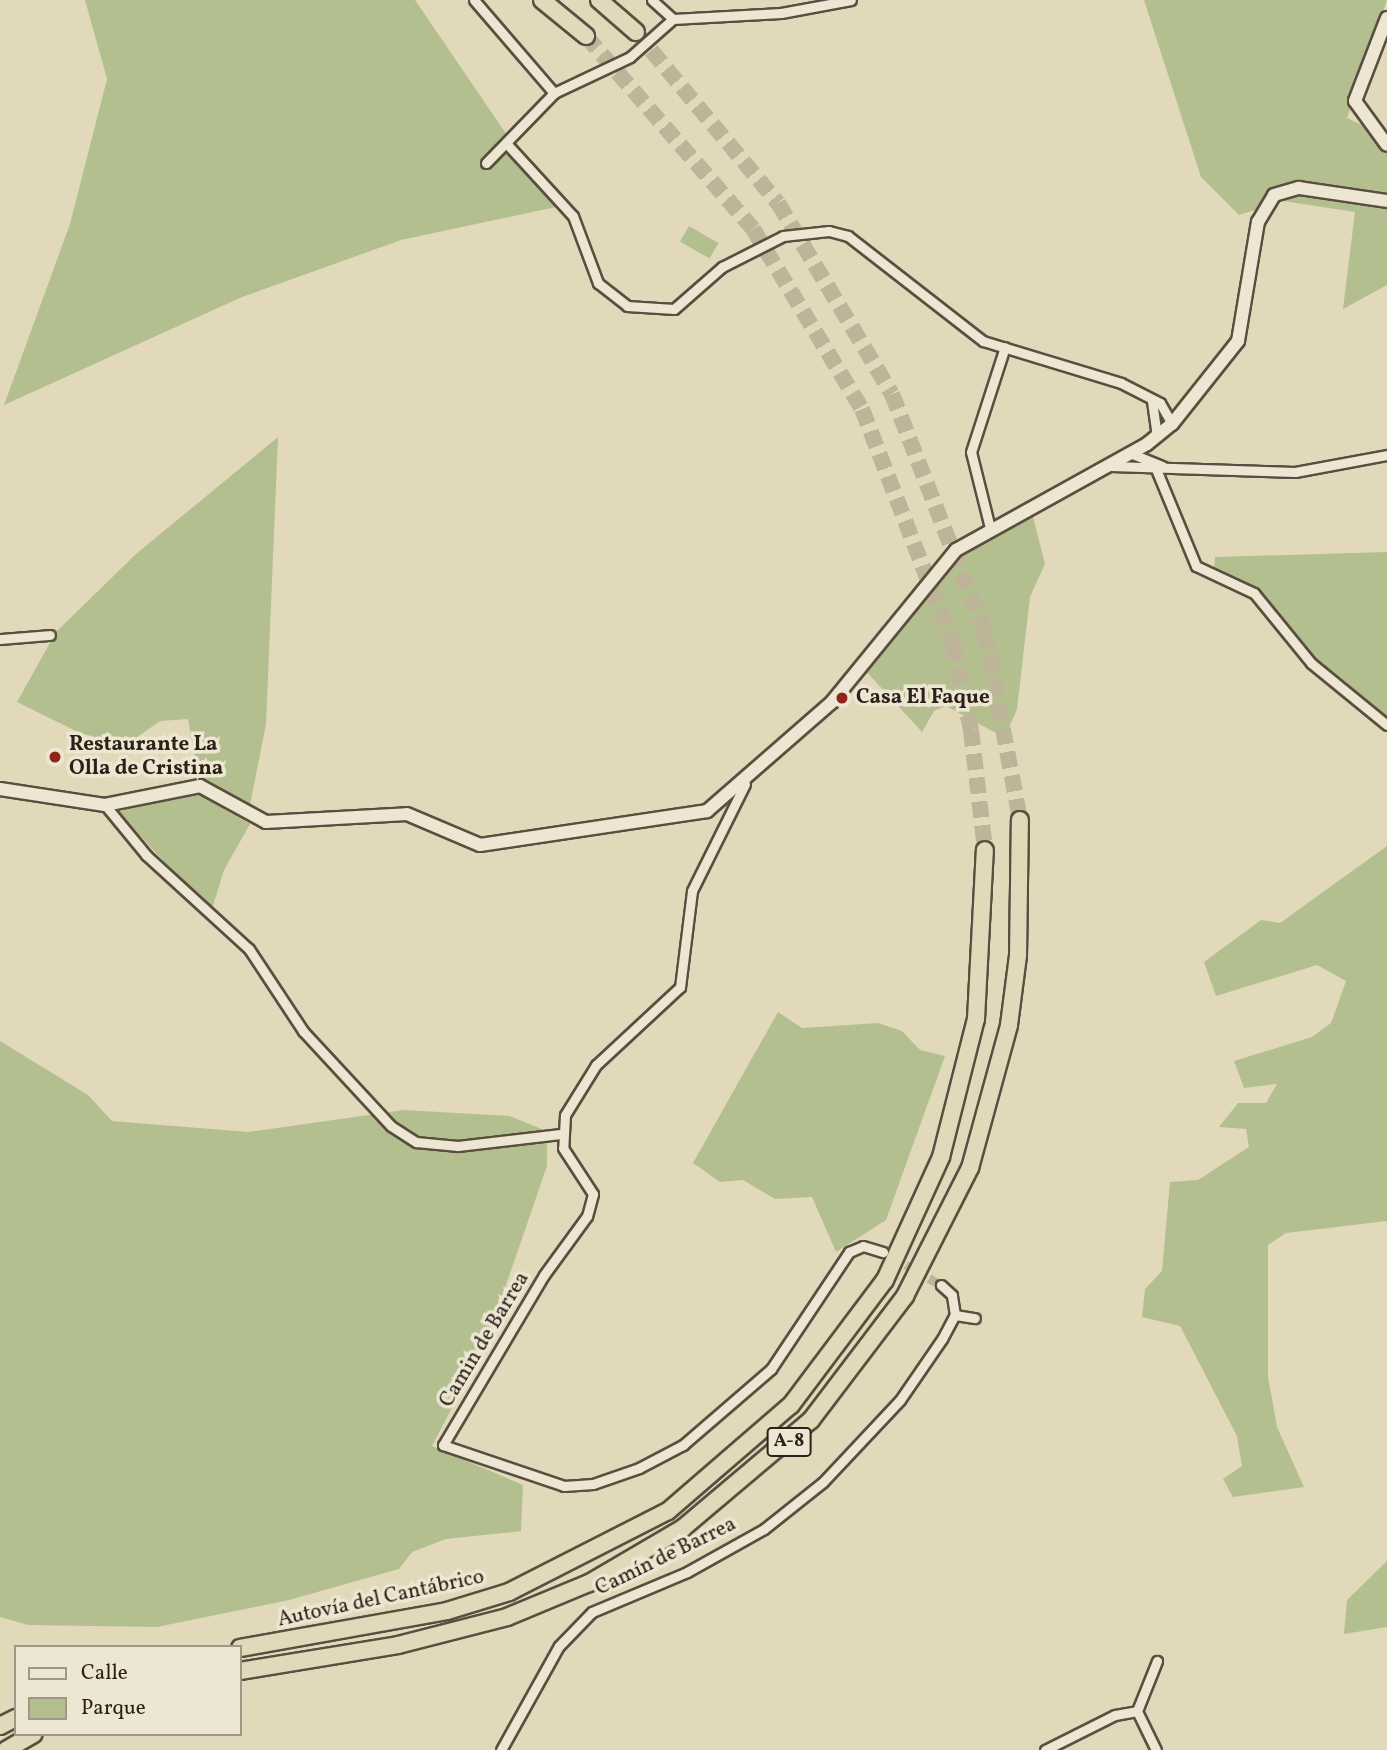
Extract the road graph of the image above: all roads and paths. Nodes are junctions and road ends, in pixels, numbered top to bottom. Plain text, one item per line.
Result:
1 (474, 0) edge
2 (542, 0) edge
3 (599, 0) edge
4 (652, 0) edge
5 (851, 0) edge
6 (1387, 18) edge
7 (673, 19) junction
8 (636, 32) tunnel mouth
9 (586, 36) tunnel mouth
10 (554, 93) junction
11 (506, 144) junction
12 (1387, 145) edge
13 (486, 163) dead end
14 (1387, 201) edge
15 (1004, 347) junction
16 (1154, 406) junction
17 (1172, 424) junction
18 (1152, 441) junction
19 (1130, 453) junction
20 (1387, 455) edge
21 (1106, 466) junction
22 (1155, 466) junction
23 (1142, 467) junction
24 (990, 528) junction
25 (50, 635) dead end
26 (0, 639) edge
27 (1387, 725) edge
28 (745, 784) junction
29 (0, 789) edge
30 (105, 805) junction
31 (1020, 820) tunnel mouth
32 (985, 850) tunnel mouth
33 (560, 1134) junction
34 (883, 1252) tunnel mouth
35 (941, 1285) tunnel mouth
36 (955, 1315) junction
37 (975, 1318) dead end
38 (242, 1648) edge
39 (1157, 1661) dead end
40 (242, 1671) edge
41 (1137, 1711) junction
42 (30, 1736) edge
43 (6, 1750) edge
44 (501, 1750) edge
45 (1045, 1750) edge
46 (1156, 1750) edge

1 - 10 street
2 - 9 highway
3 - 8 highway
4 - 7 street
5 - 7 street
6 - 12 street
7 - 10 street
10 - 11 street
11 - 13 street
11 - 15 street
14 - 17 street
15 - 16 street
15 - 24 street
16 - 17 street
16 - 18 street
17 - 18 street
18 - 19 street
18 - 22 street
19 - 21 street
19 - 22 street
19 - 23 street
20 - 22 street
21 - 23 street
21 - 24 street
22 - 23 street
22 - 27 street
24 - 28 street
25 - 26 street
28 - 30 street
28 - 33 street
29 - 30 street
30 - 33 street
31 - 40 highway, Autovía del Cantábrico / A-8
32 - 38 highway, Autovía del Cantábrico / A-8
33 - 34 street, Camin de Barrea
35 - 36 street
36 - 37 street
36 - 44 street, Camín de Barrea
39 - 41 street
41 - 45 street
41 - 46 street
42 - 43 highway

